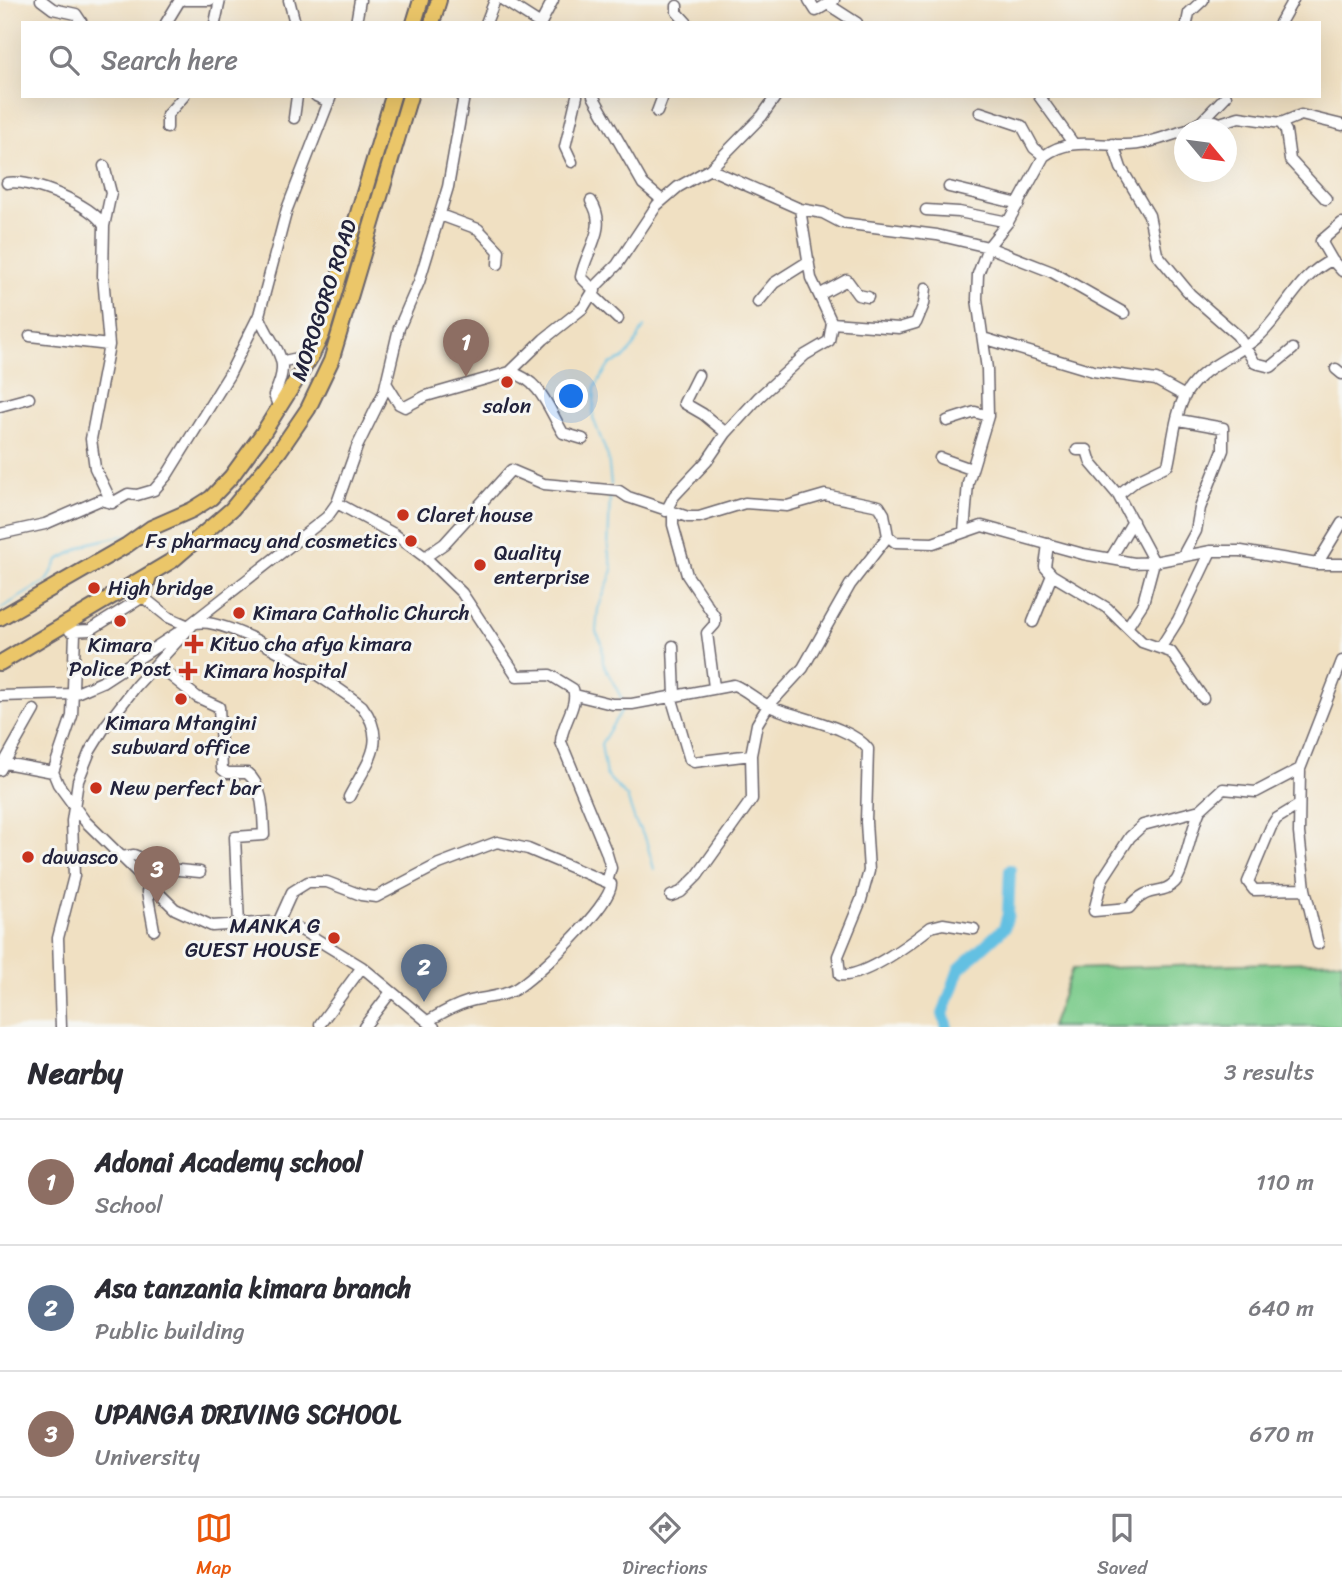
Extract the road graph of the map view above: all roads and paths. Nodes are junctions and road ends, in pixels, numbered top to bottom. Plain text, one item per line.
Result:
1 (41, 0) edge
2 (182, 0) edge
3 (210, 0) edge
4 (220, 0) edge
5 (289, 0) edge
6 (360, 0) edge
7 (421, 0) edge
8 (439, 0) edge
9 (495, 0) edge
10 (503, 0) edge
11 (553, 0) edge
12 (809, 0) edge
13 (1203, 0) edge
14 (1290, 1) edge
15 (832, 3) edge
16 (677, 6) dead end
17 (816, 11) junction
18 (81, 21) edge
19 (167, 21) edge
20 (215, 21) edge
21 (294, 21) edge
22 (356, 21) edge
23 (415, 21) edge
24 (433, 21) edge
25 (486, 21) edge
26 (537, 21) edge
27 (541, 21) edge
28 (685, 21) edge
29 (818, 21) edge
30 (854, 21) edge
31 (1187, 21) edge
32 (1281, 21) edge
33 (182, 98) edge
34 (296, 98) edge
35 (392, 98) edge
36 (409, 98) edge
37 (464, 98) edge
38 (577, 98) edge
39 (594, 98) edge
40 (662, 98) edge
41 (774, 98) edge
42 (1041, 98) edge
43 (1223, 98) edge
44 (330, 99) edge
45 (656, 111) dead end
46 (980, 112) dead end
47 (1206, 117) junction
48 (294, 118) dead end
49 (1203, 119) edge
50 (1281, 123) junction
51 (1342, 125) edge
52 (167, 128) dead end
53 (1174, 133) edge
54 (1073, 143) junction
55 (1113, 144) junction
56 (1044, 156) junction
57 (572, 162) dead end
58 (104, 166) dead end
59 (710, 169) junction
60 (7, 183) dead end
61 (948, 187) dead end
62 (1326, 199) dead end
63 (662, 200) junction
64 (591, 201) dead end
65 (1019, 204) junction
66 (800, 209) junction
67 (926, 210) dead end
68 (440, 215) junction
69 (1009, 222) junction
70 (1342, 223) edge
71 (104, 226) junction
72 (988, 247) junction
73 (1332, 260) junction
74 (809, 261) junction
75 (498, 264) dead end
76 (1342, 271) edge
77 (926, 288) dead end
78 (593, 295) junction
79 (819, 295) junction
80 (868, 297) dead end
81 (758, 302) dead end
82 (1124, 313) dead end
83 (259, 315) junction
84 (618, 319) dead end
85 (832, 323) junction
86 (30, 336) dead end
87 (983, 338) junction
88 (109, 345) junction
89 (1246, 346) junction
90 (1293, 349) dead end
91 (312, 355) junction
92 (284, 361) junction
93 (510, 372) junction
94 (698, 375) dead end
95 (386, 383) junction
96 (1185, 396) junction
97 (29, 398) dead end
98 (0, 406) edge
99 (279, 408) junction
100 (988, 416) junction
101 (1179, 419) junction
102 (947, 421) dead end
103 (726, 433) junction
104 (583, 439) dead end
105 (1077, 450) dead end
106 (940, 458) dead end
107 (971, 469) junction
108 (1118, 495) junction
109 (112, 503) junction
110 (337, 503) junction
111 (669, 512) junction
112 (1133, 521) junction
113 (1342, 523) edge
114 (964, 532) junction
115 (0, 534) edge
116 (888, 536) junction
117 (1048, 544) junction
118 (1211, 551) junction
119 (425, 557) junction
120 (1182, 557) junction
121 (1111, 558) junction
122 (1154, 562) junction
123 (1317, 564) junction
124 (1342, 564) edge
125 (1052, 575) junction
126 (149, 576) junction
127 (143, 597) junction
128 (1, 616) edge
129 (1033, 622) dead end
130 (189, 626) junction
131 (1128, 626) junction
132 (60, 628) junction
133 (75, 633) junction
134 (673, 646) dead end
135 (1161, 647) junction
136 (1342, 662) edge
137 (0, 663) edge
138 (157, 665) junction
139 (714, 687) junction
140 (74, 694) junction
141 (575, 695) junction
142 (0, 696) edge
143 (673, 696) junction
144 (1203, 698) dead end
145 (768, 706) junction
146 (34, 710) dead end
147 (751, 755) junction
148 (3, 767) edge
149 (1300, 769) junction
150 (53, 772) junction
151 (349, 797) dead end
152 (1299, 805) junction
153 (73, 806) junction
154 (1200, 810) junction
155 (122, 857) junction
156 (200, 872) dead end
157 (607, 882) junction
158 (149, 885) junction
159 (1305, 889) junction
160 (671, 896) dead end
161 (278, 923) junction
162 (239, 925) junction
163 (974, 929) dead end
164 (154, 930) dead end
165 (1318, 944) dead end
166 (362, 967) junction
167 (390, 993) junction
168 (320, 1024) dead end
169 (431, 1024) edge
170 (61, 1027) edge
171 (364, 1027) edge

1 - 18 street
2 - 3 street
2 - 19 street
4 - 20 street
5 - 21 street
6 - 22 street
7 - 23 highway
8 - 24 highway
9 - 25 street
10 - 26 street
11 - 27 street
12 - 17 street
13 - 31 street
14 - 32 street
15 - 17 street
15 - 30 street
16 - 28 street
17 - 29 street
33 - 52 street
34 - 48 street
35 - 91 highway, MOROGORO ROAD
36 - 126 highway, MOROGORO ROAD
37 - 68 street
38 - 57 street
39 - 63 street
40 - 45 street
41 - 59 street
42 - 54 street
43 - 47 street
44 - 83 street
46 - 56 street
47 - 49 street
47 - 50 street
50 - 51 street
50 - 62 street
53 - 55 street
54 - 55 street
54 - 56 street
55 - 89 street
56 - 65 street
58 - 71 street
59 - 63 street
59 - 66 street
60 - 71 street
61 - 65 street
63 - 78 street
64 - 78 street
65 - 69 street
66 - 72 street
66 - 74 street
67 - 69 street
68 - 75 street
68 - 95 street
69 - 72 street
70 - 73 street
71 - 88 street
72 - 82 street
72 - 87 street
73 - 76 street
73 - 89 street
74 - 79 street
74 - 81 street
77 - 85 street
78 - 84 street
78 - 93 street
79 - 80 street
79 - 85 street
83 - 92 street
83 - 109 street
85 - 103 street
86 - 88 street
87 - 96 street
87 - 100 street
88 - 109 street
89 - 90 street
89 - 96 street
91 - 92 street
91 - 99 highway, MOROGORO ROAD
92 - 99 street
93 - 95 street
93 - 104 street
94 - 103 street
95 - 110 street
96 - 101 street
97 - 98 street
99 - 128 highway, MOROGORO ROAD
100 - 102 street
100 - 107 street
101 - 108 street
101 - 120 street
103 - 111 street
105 - 108 street
106 - 107 street
107 - 114 street
108 - 112 street
109 - 115 street
110 - 119 street
110 - 130 street
111 - 116 street
111 - 119 street
111 - 139 street
112 - 121 street
112 - 122 street
113 - 123 street
114 - 116 street
114 - 117 street
116 - 145 street
117 - 121 street
117 - 125 street
118 - 120 street
118 - 123 street
118 - 135 street
119 - 141 street
120 - 122 street
121 - 122 street
122 - 131 street
123 - 124 street
125 - 129 street
125 - 131 street
126 - 127 highway
126 - 132 highway, MOROGORO ROAD
127 - 130 street
127 - 133 street
130 - 138 street
130 - 140 street
130 - 151 street
131 - 135 street
132 - 133 street
132 - 137 highway, MOROGORO ROAD
133 - 140 street
134 - 143 street
135 - 144 street
136 - 149 street
138 - 153 street
138 - 162 street
139 - 143 street
139 - 145 street
140 - 142 street
140 - 150 street
141 - 143 street
141 - 157 street
143 - 147 street
145 - 147 street
145 - 163 street
146 - 148 street
147 - 160 street
148 - 150 street
149 - 152 street
149 - 154 street
150 - 153 street
152 - 159 street
152 - 159 street
153 - 155 street
153 - 170 street
154 - 154 street
155 - 156 street
155 - 158 street
157 - 161 street
157 - 169 street
158 - 162 street
158 - 164 street
159 - 165 street
161 - 162 street
161 - 166 street
166 - 167 street
166 - 168 street
167 - 169 street
167 - 171 street

